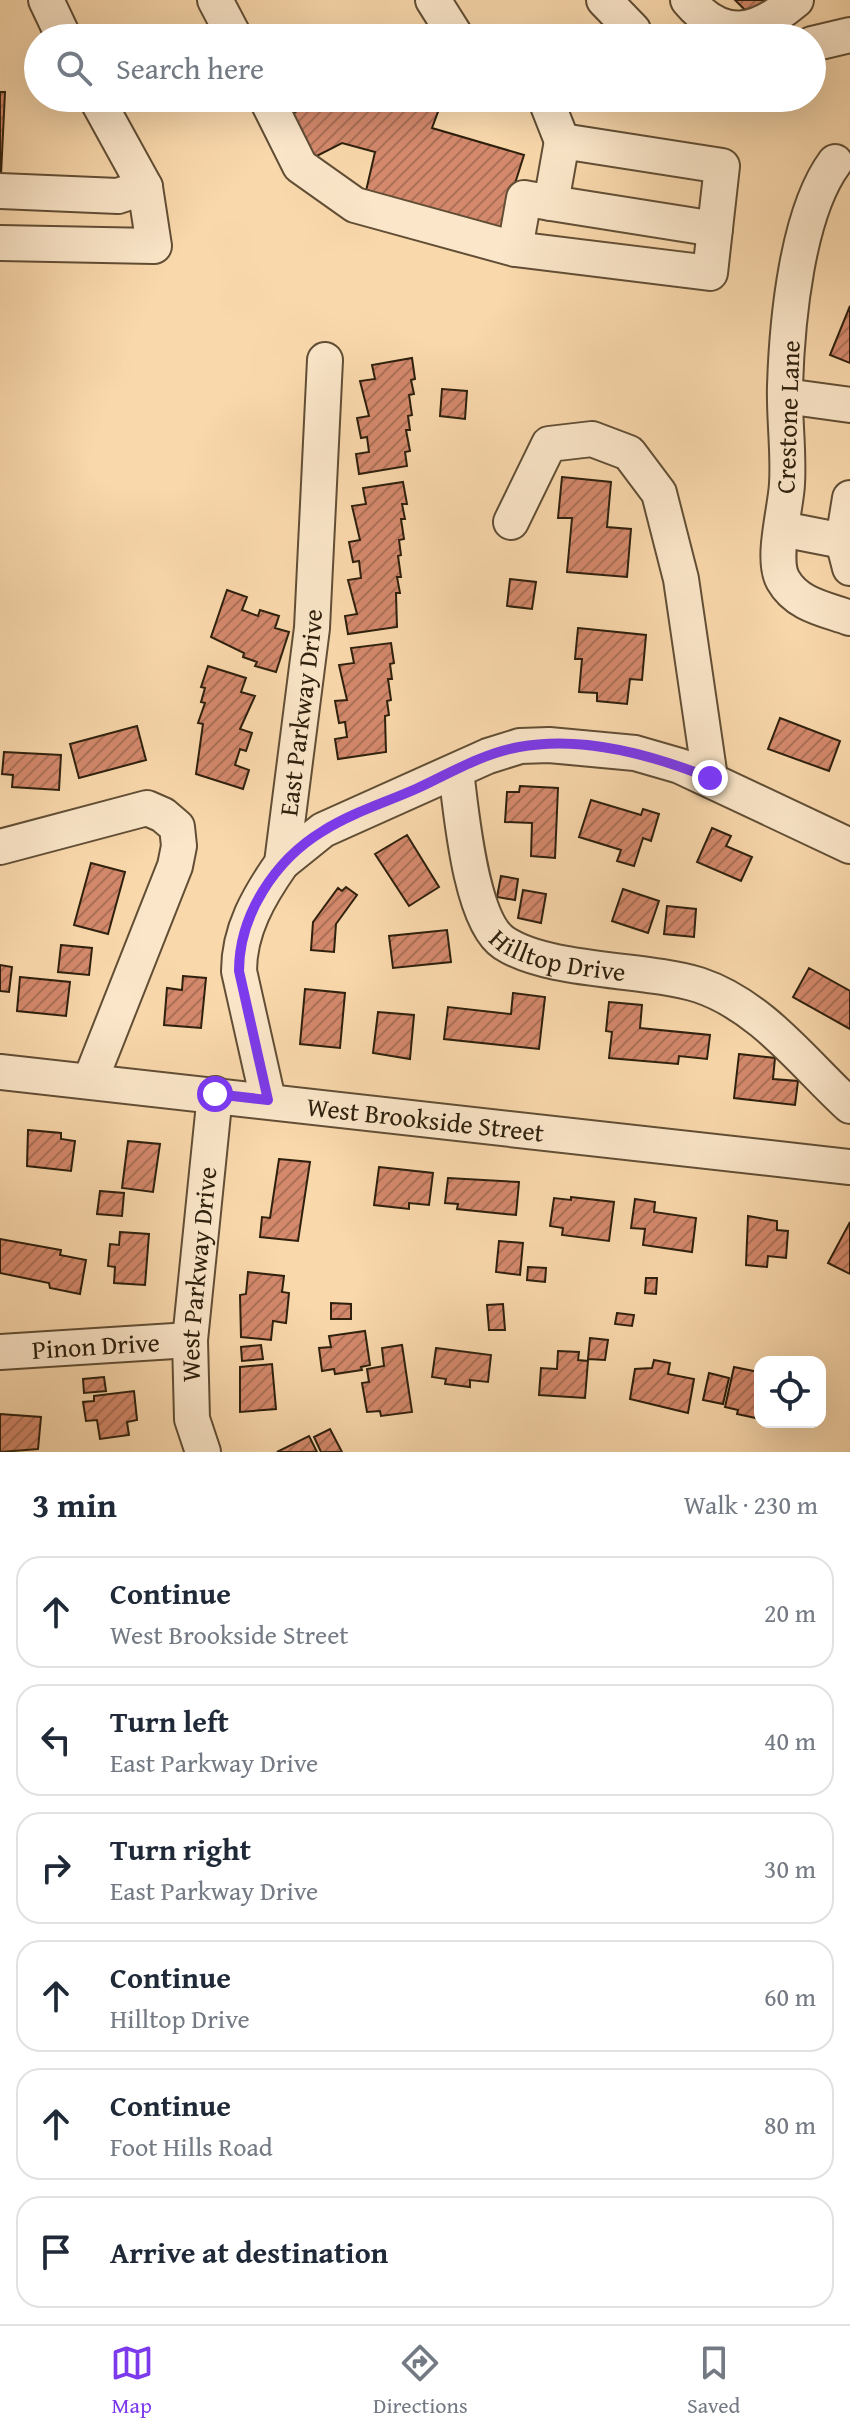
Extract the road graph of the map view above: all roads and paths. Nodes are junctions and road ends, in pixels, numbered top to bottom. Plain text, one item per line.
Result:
1 (46, 0) edge
2 (215, 0) edge
3 (433, 0) edge
4 (604, 0) edge
5 (688, 0) edge
6 (796, 0) edge
7 (57, 24) edge
8 (228, 24) edge
9 (448, 24) edge
10 (627, 24) edge
11 (715, 24) edge
12 (758, 24) edge
13 (850, 35) edge
14 (826, 41) edge
15 (104, 112) edge
16 (273, 112) edge
17 (551, 112) edge
18 (562, 141) junction
19 (829, 170) dead end
20 (145, 187) junction
21 (0, 191) edge
22 (551, 203) junction
23 (715, 229) junction
24 (0, 243) edge
25 (515, 249) junction
26 (325, 360) dead end
27 (785, 396) junction
28 (850, 405) edge
29 (850, 498) edge
30 (511, 522) dead end
31 (782, 529) junction
32 (847, 555) edge
33 (850, 618) edge
34 (456, 771) junction
35 (710, 778) junction
36 (850, 846) edge
37 (0, 847) edge
38 (282, 863) junction
39 (0, 1072) edge
40 (90, 1081) junction
41 (215, 1094) junction
42 (268, 1100) junction
43 (850, 1106) edge
44 (850, 1167) edge
45 (190, 1340) junction
46 (0, 1352) edge
47 (203, 1452) edge

1 - 7 street
2 - 8 street
3 - 9 street
4 - 10 street
5 - 11 street
6 - 12 street
13 - 14 street
15 - 20 street
16 - 25 street
17 - 18 street
18 - 22 street
18 - 23 street
19 - 27 street, Crestone Lane
20 - 21 street
20 - 24 street
22 - 23 street
22 - 25 street
23 - 25 street
26 - 38 street, East Parkway Drive
27 - 28 street
27 - 31 street, Crestone Lane
29 - 32 street
30 - 35 street
31 - 32 street
31 - 33 street, Crestone Lane
34 - 35 street
34 - 38 street
34 - 43 street, Hilltop Drive
35 - 36 street
37 - 40 street
38 - 42 street, East Parkway Drive
39 - 40 street, West Brookside Street
40 - 41 street, West Brookside Street
41 - 42 street, West Brookside Street
41 - 45 street, West Parkway Drive
42 - 44 street, West Brookside Street
45 - 46 street, Pinon Drive
45 - 47 street, West Parkway Drive

